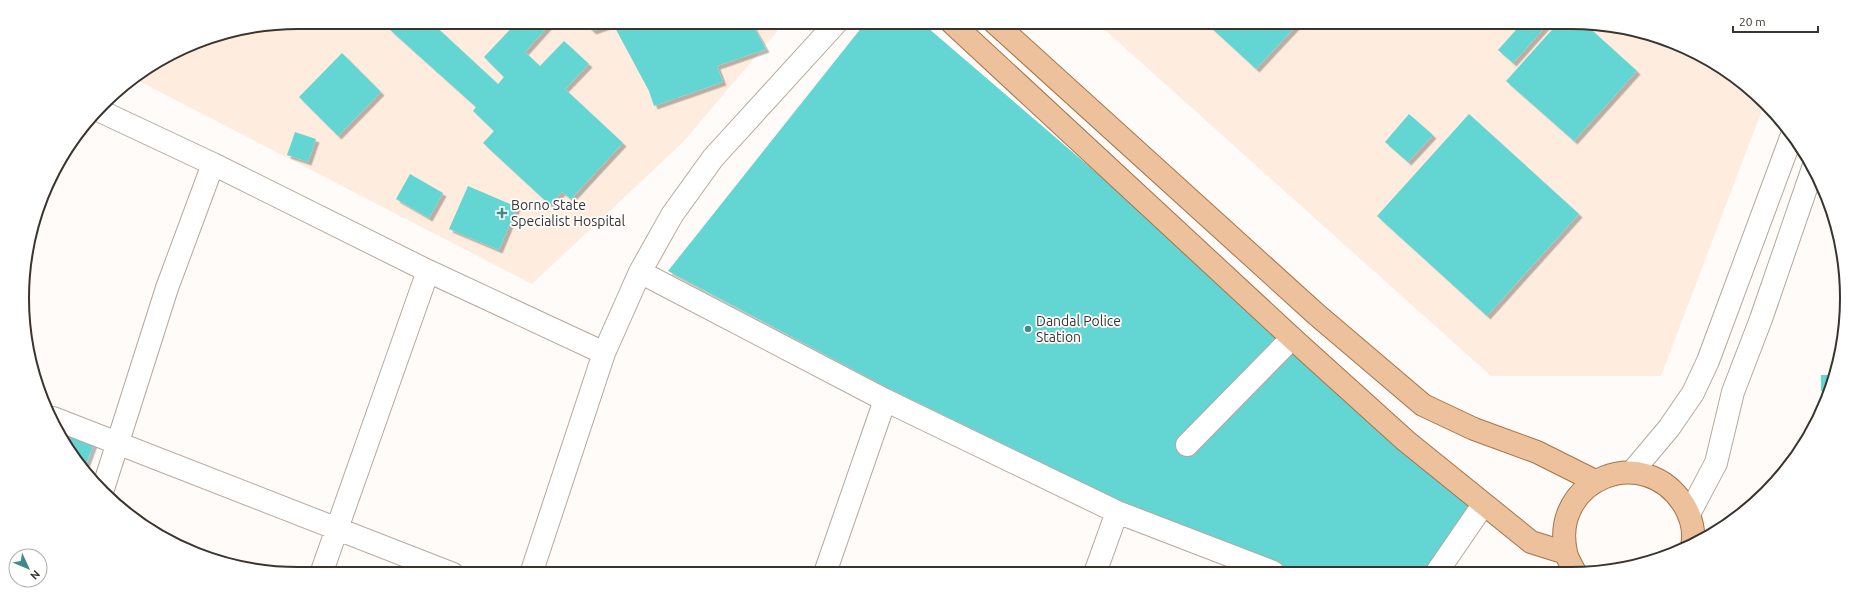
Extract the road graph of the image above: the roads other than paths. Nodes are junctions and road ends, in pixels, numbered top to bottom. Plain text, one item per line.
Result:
1 (831, 29) edge
2 (959, 29) edge
3 (1002, 29) edge
4 (104, 113) edge
5 (1790, 142) edge
6 (213, 164) junction
7 (1810, 176) edge
8 (428, 271) junction
9 (640, 272) junction
10 (1292, 338) junction
11 (604, 353) junction
12 (885, 400) junction
13 (59, 420) edge
14 (118, 443) junction
15 (1187, 445) dead end
16 (1632, 472) junction
17 (1595, 481) junction
18 (105, 484) edge
19 (1483, 504) junction
20 (1117, 512) junction
21 (337, 529) junction
22 (1696, 531) edge
23 (1571, 563) edge
24 (323, 567) edge
25 (435, 567) edge
26 (533, 567) edge
27 (827, 567) edge
28 (1097, 567) edge
29 (1260, 567) edge
30 (1440, 567) edge

1 - 9 street
2 - 10 main road
3 - 17 main road
4 - 6 street
5 - 16 street
6 - 8 street
6 - 14 street
7 - 22 street
8 - 11 street
8 - 21 street
9 - 11 street
9 - 12 street
10 - 15 street
10 - 19 main road
11 - 26 street
12 - 20 street
12 - 27 street
13 - 14 street
14 - 18 street
14 - 21 street
16 - 17 main road
16 - 22 main road
17 - 23 main road
19 - 23 main road
19 - 30 street
20 - 28 street
20 - 29 street
21 - 24 street
21 - 25 street

